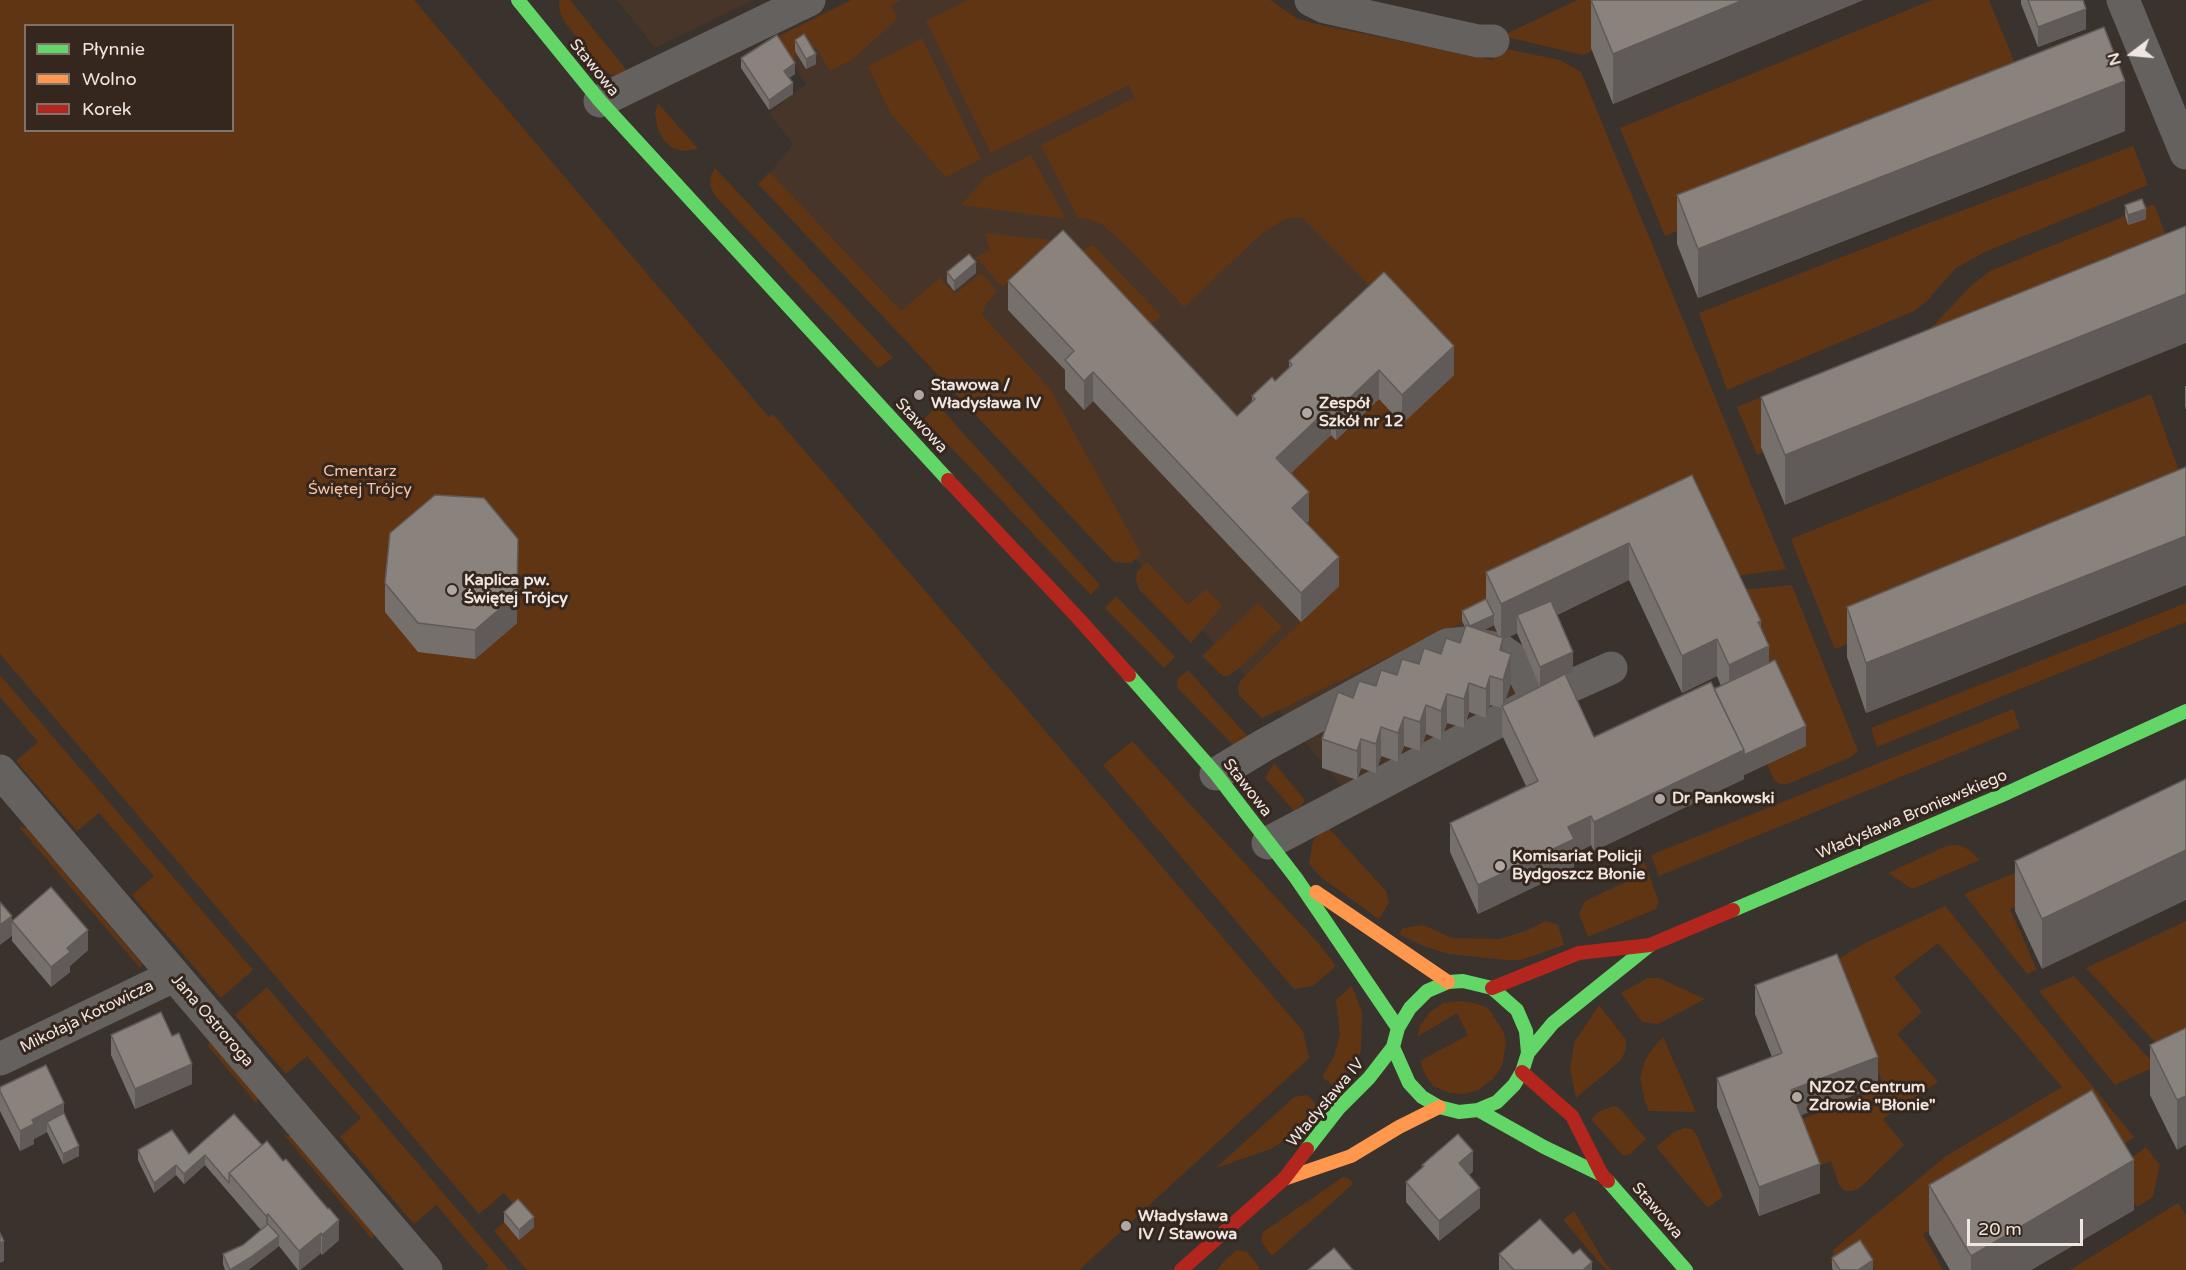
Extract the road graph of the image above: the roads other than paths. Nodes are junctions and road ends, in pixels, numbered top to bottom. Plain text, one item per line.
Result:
1 (518, 0) edge
2 (809, 0) edge
3 (1311, 0) edge
4 (2123, 0) edge
5 (1493, 41) dead end
6 (600, 101) junction
7 (2186, 153) edge
8 (1611, 668) dead end
9 (1537, 701) junction
10 (2186, 711) edge
11 (0, 771) edge
12 (1216, 774) junction
13 (1268, 843) junction
14 (1296, 878) junction
15 (1650, 945) junction
16 (173, 976) junction
17 (1448, 982) junction
18 (1492, 988) junction
19 (1398, 1028) junction
20 (1393, 1047) junction
21 (1528, 1053) junction
22 (0, 1059) edge
23 (1522, 1072) junction
24 (1439, 1107) junction
25 (1478, 1110) junction
26 (1602, 1174) junction
27 (1284, 1179) junction
28 (426, 1270) edge
29 (1181, 1270) edge
30 (1686, 1270) edge

1 - 6 street, Stawowa
2 - 6 street
3 - 5 street
4 - 7 street
6 - 12 street, Stawowa
8 - 9 street
9 - 12 street
9 - 13 street
10 - 15 street, Władysława Broniewskiego
11 - 16 street, Jana Ostroroga
12 - 13 street, Stawowa
13 - 14 street, Stawowa
14 - 17 street, Stawowa
14 - 19 street, Stawowa
15 - 18 street, Władysława Broniewskiego
15 - 21 street, Władysława Broniewskiego
16 - 22 street, Mikołaja Kotowicza
16 - 28 street, Jana Ostroroga
17 - 18 street
17 - 19 street
18 - 21 street
19 - 20 street
20 - 24 street
20 - 27 street, Władysława IV
21 - 23 street
23 - 25 street
23 - 26 street, Stawowa
24 - 25 street
24 - 27 street, Władysława IV
25 - 26 street, Stawowa
26 - 30 street, Stawowa
27 - 29 street, Władysława IV

